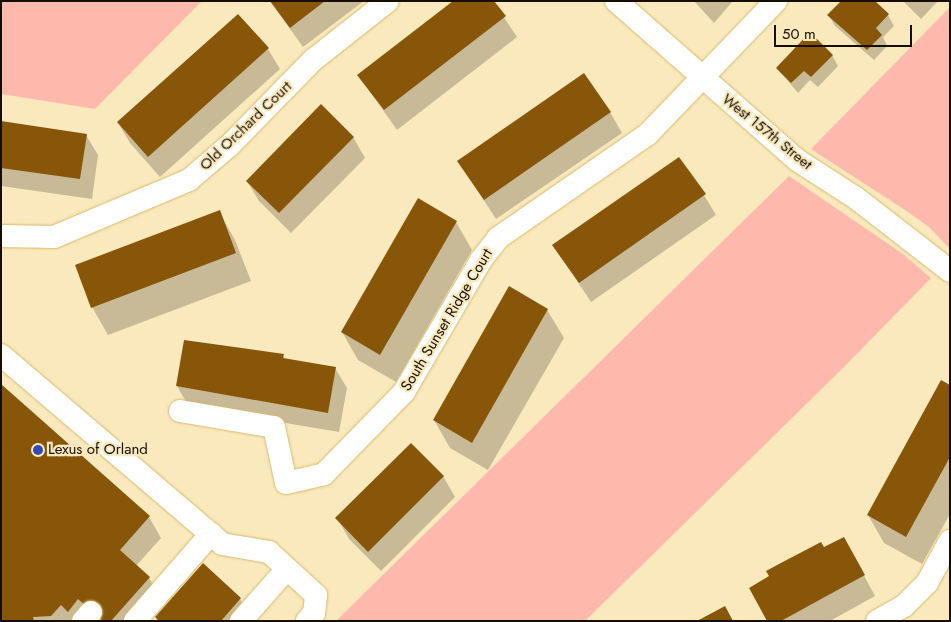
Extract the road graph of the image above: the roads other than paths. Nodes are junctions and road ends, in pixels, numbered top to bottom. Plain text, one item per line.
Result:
1 (388, 1) edge
2 (616, 1) edge
3 (776, 1) edge
4 (701, 77) junction
5 (1, 236) edge
6 (950, 270) edge
7 (1, 355) edge
8 (180, 411) dead end
9 (211, 534) junction
10 (950, 541) edge
11 (287, 569) junction
12 (135, 621) edge
13 (241, 621) edge
14 (306, 621) edge
15 (877, 621) edge

1 - 5 street, Old Orchard Court
2 - 4 street, West 157th Street
3 - 4 street, South Sunset Ridge Court
4 - 6 street, West 157th Street
4 - 8 street, South Sunset Ridge Court
7 - 9 street
9 - 11 street
9 - 12 street
10 - 15 street
11 - 13 street
11 - 14 street

